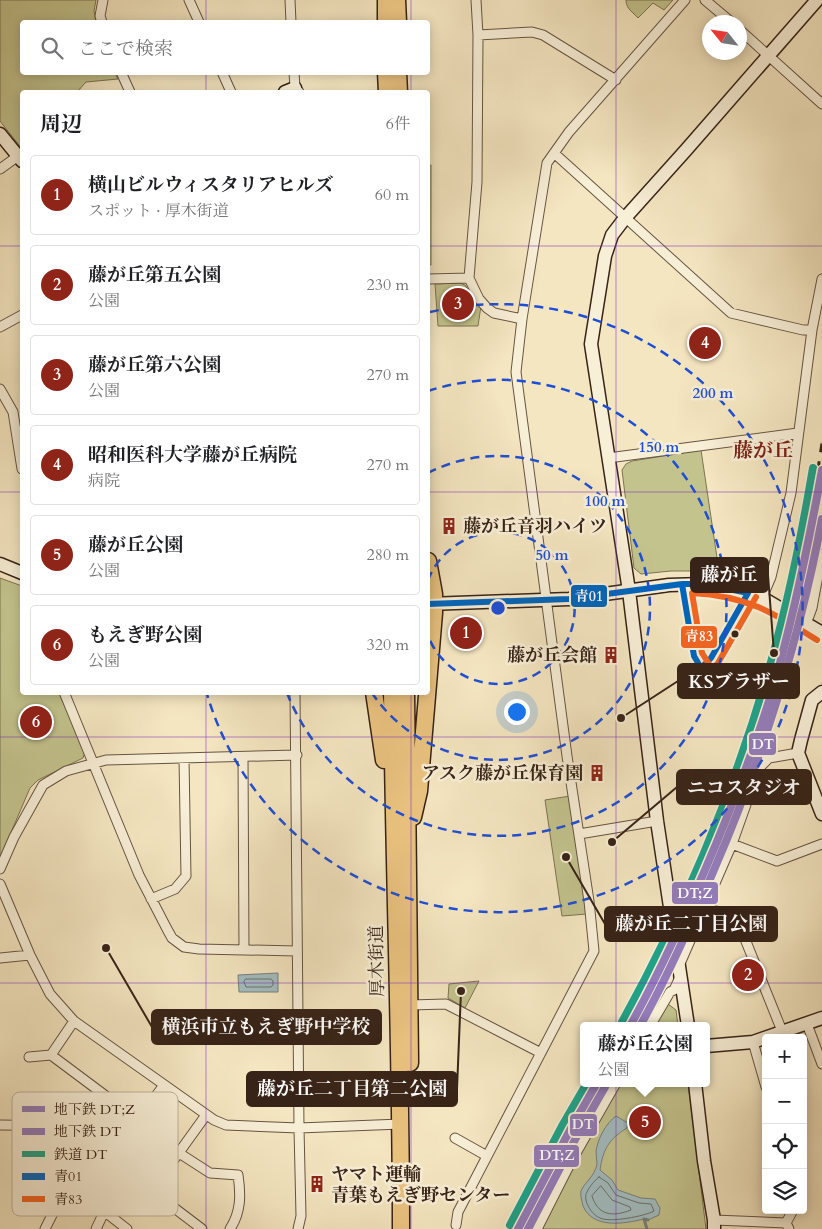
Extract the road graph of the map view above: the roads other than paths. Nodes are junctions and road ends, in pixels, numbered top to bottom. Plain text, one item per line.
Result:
1 (103, 0) edge
2 (189, 0) edge
3 (290, 0) edge
4 (386, 0) edge
5 (398, 0) edge
6 (476, 0) edge
7 (685, 0) edge
8 (705, 0) edge
9 (817, 0) edge
10 (723, 15) edge
11 (101, 20) edge
12 (198, 20) edge
13 (291, 20) edge
14 (386, 20) edge
15 (398, 20) edge
16 (478, 35) junction
17 (747, 36) edge
18 (769, 56) junction
19 (122, 75) edge
20 (223, 75) edge
21 (294, 75) edge
22 (386, 75) edge
23 (398, 75) edge
24 (616, 80) junction
25 (129, 90) edge
26 (230, 90) edge
27 (293, 90) edge
28 (387, 90) edge
29 (398, 90) edge
30 (822, 104) edge
31 (0, 134) edge
32 (554, 153) junction
33 (20, 159) edge
34 (0, 169) edge
35 (625, 218) junction
36 (469, 278) junction
37 (822, 279) edge
38 (430, 280) edge
39 (20, 319) edge
40 (522, 319) junction
41 (0, 327) edge
42 (812, 330) junction
43 (0, 389) edge
44 (798, 433) junction
45 (20, 454) edge
46 (608, 458) junction
47 (822, 554) edge
48 (0, 564) edge
49 (20, 572) edge
50 (430, 590) edge
51 (629, 591) junction
52 (762, 598) junction
53 (547, 600) junction
54 (431, 604) edge
55 (430, 620) edge
56 (806, 624) junction
57 (822, 634) edge
58 (822, 692) edge
59 (65, 695) edge
60 (296, 695) edge
61 (374, 695) edge
62 (392, 695) edge
63 (406, 695) edge
64 (425, 695) edge
65 (798, 753) junction
66 (296, 755) junction
67 (243, 757) junction
68 (184, 758) junction
69 (94, 764) junction
70 (822, 814) edge
71 (393, 819) junction
72 (657, 821) junction
73 (579, 834) junction
74 (407, 840) junction
75 (732, 844) junction
76 (822, 844) edge
77 (0, 869) edge
78 (0, 884) edge
79 (151, 898) junction
80 (706, 907) junction
81 (244, 950) junction
82 (297, 951) junction
83 (30, 955) junction
84 (0, 958) edge
85 (679, 972) junction
86 (410, 1005) junction
87 (822, 1018) edge
88 (74, 1021) junction
89 (652, 1022) edge
90 (687, 1022) edge
91 (807, 1024) junction
92 (782, 1031) junction
93 (753, 1042) junction
94 (710, 1046) edge
95 (541, 1053) junction
96 (51, 1055) junction
97 (29, 1057) dead end
98 (822, 1064) edge
99 (764, 1079) edge
100 (164, 1085) junction
101 (614, 1087) edge
102 (695, 1087) edge
103 (101, 1092) edge
104 (159, 1092) edge
105 (174, 1092) edge
106 (178, 1095) edge
107 (206, 1115) junction
108 (401, 1124) junction
109 (299, 1128) junction
110 (456, 1138) dead end
111 (179, 1153) joint
112 (487, 1156) junction
113 (178, 1210) edge
114 (792, 1214) edge
115 (51, 1216) edge
116 (102, 1216) edge
117 (109, 1216) edge
118 (714, 1225) edge
119 (456, 1226) dead end
120 (787, 1226) edge
121 (44, 1229) edge
122 (96, 1229) edge
123 (127, 1229) edge
124 (202, 1229) edge
125 (230, 1229) edge
126 (298, 1229) edge
127 (401, 1229) edge
128 (412, 1229) edge
129 (537, 1229) edge

1 - 11 street
2 - 12 street
3 - 13 street
4 - 14 highway
5 - 15 highway
6 - 16 street
7 - 24 street
8 - 10 street
9 - 18 street
16 - 24 street
16 - 36 street
17 - 18 street
18 - 30 street
18 - 35 street
19 - 25 street
20 - 26 street
21 - 27 street
22 - 28 highway
23 - 29 highway
24 - 32 street
31 - 33 street
32 - 35 street
32 - 40 street
33 - 34 street
35 - 42 street
35 - 46 street
36 - 38 street
36 - 40 street
37 - 42 street
39 - 41 street
40 - 53 street
42 - 44 street
43 - 45 street
44 - 46 street
44 - 52 street
46 - 51 street
47 - 56 street
48 - 49 street
50 - 54 highway
51 - 52 street
51 - 53 street
51 - 72 street
52 - 56 street
53 - 54 street
53 - 73 street
54 - 55 highway
56 - 57 street
58 - 65 street
59 - 69 street
60 - 66 street
61 - 71 highway
62 - 71 highway, 厚木街道
63 - 74 highway, 厚木街道
64 - 74 highway
65 - 70 street
65 - 75 street
66 - 67 street
66 - 82 street
67 - 68 street
67 - 81 street
68 - 69 street
68 - 79 street
69 - 77 street
69 - 79 street
71 - 108 highway, 厚木街道
72 - 73 street
72 - 85 street
73 - 95 street
74 - 86 highway, 厚木街道
75 - 76 street
75 - 80 street
78 - 83 street
79 - 81 street
80 - 85 street
80 - 92 street
81 - 82 street
82 - 109 street
83 - 84 street
83 - 88 street
85 - 89 street
85 - 90 street
86 - 95 street
86 - 128 highway, 厚木街道
87 - 91 street
88 - 96 street
88 - 100 street
91 - 92 street
91 - 98 street
92 - 93 street
93 - 94 street
93 - 99 street
95 - 112 street
96 - 97 street
96 - 103 street
100 - 104 street
100 - 105 street
101 - 129 street
102 - 118 street
106 - 107 street
107 - 109 street
107 - 111 street
108 - 109 street
108 - 127 highway, 厚木街道
109 - 126 street
110 - 112 street
111 - 125 street
112 - 119 street
113 - 124 street
114 - 120 street
115 - 121 street
116 - 122 street
117 - 123 street
118 - 120 street

